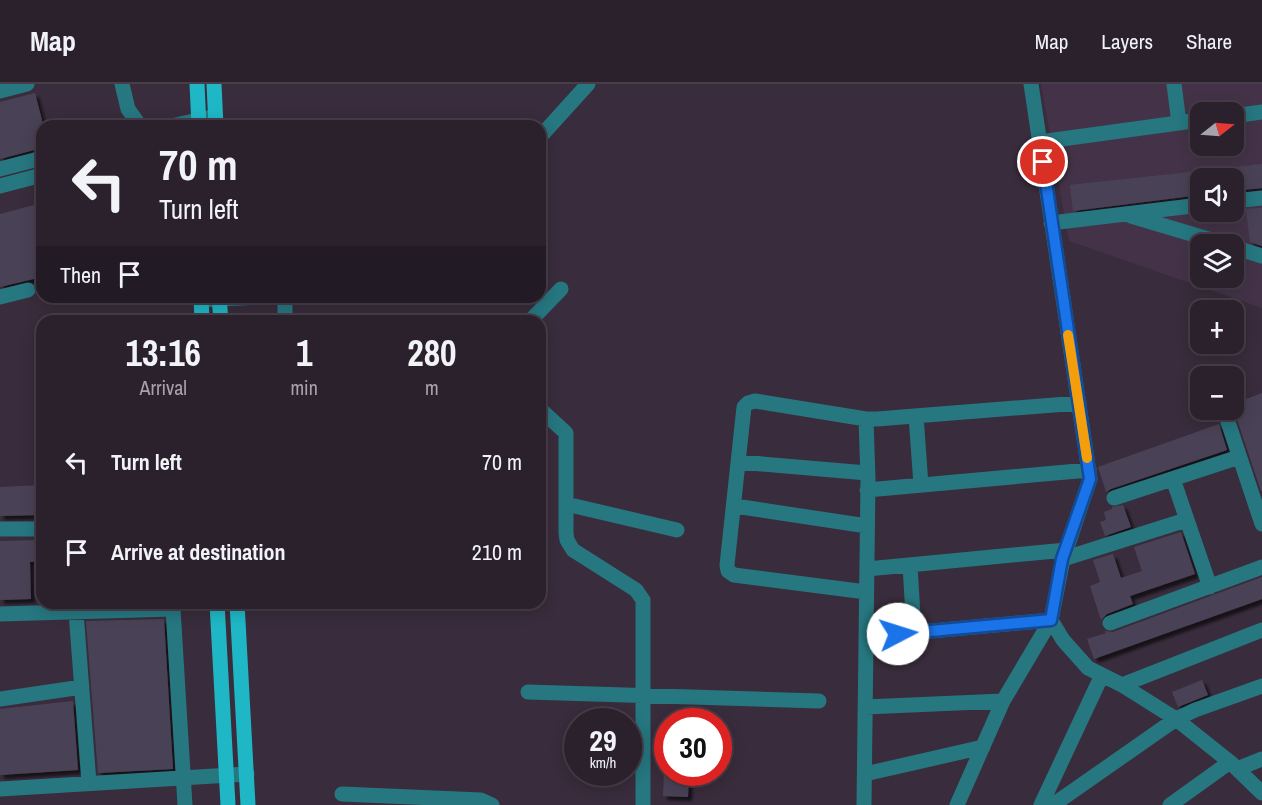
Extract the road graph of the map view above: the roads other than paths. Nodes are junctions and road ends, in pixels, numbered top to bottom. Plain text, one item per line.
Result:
1 (27, 84) edge
2 (122, 84) edge
3 (197, 84) edge
4 (214, 84) edge
5 (588, 84) edge
6 (1031, 84) edge
7 (1174, 84) edge
8 (0, 91) edge
9 (1262, 112) edge
10 (1244, 114) edge
11 (136, 120) edge
12 (199, 120) edge
13 (216, 120) edge
14 (1190, 121) edge
15 (1179, 123) junction
16 (546, 130) edge
17 (1040, 142) junction
18 (36, 159) edge
19 (0, 168) edge
20 (36, 177) edge
21 (0, 186) edge
22 (1262, 198) edge
23 (1244, 200) edge
24 (1190, 206) edge
25 (1125, 214) junction
26 (1051, 223) junction
27 (1192, 234) edge
28 (1244, 250) edge
29 (1262, 256) edge
30 (561, 289) dead end
31 (28, 290) dead end
32 (0, 297) edge
33 (536, 315) edge
34 (1078, 403) junction
35 (546, 415) edge
36 (916, 416) junction
37 (866, 419) junction
38 (1228, 422) dead end
39 (1239, 457) junction
40 (739, 462) junction
41 (1089, 470) junction
42 (867, 473) junction
43 (1173, 479) junction
44 (921, 485) junction
45 (1256, 489) edge
46 (867, 490) junction
47 (1114, 498) dead end
48 (566, 504) junction
49 (735, 506) junction
50 (1186, 520) junction
51 (1262, 524) edge
52 (867, 526) junction
53 (0, 529) edge
54 (36, 529) edge
55 (677, 530) dead end
56 (1064, 554) junction
57 (910, 565) junction
58 (1262, 567) edge
59 (867, 569) junction
60 (1210, 587) junction
61 (867, 592) junction
62 (217, 609) edge
63 (237, 609) edge
64 (76, 612) junction
65 (0, 614) edge
66 (1051, 620) junction
67 (1110, 623) dead end
68 (1262, 630) edge
69 (914, 633) junction
70 (866, 637) junction
71 (1102, 675) junction
72 (1122, 685) junction
73 (1262, 686) edge
74 (82, 687) junction
75 (528, 693) dead end
76 (644, 696) junction
77 (0, 699) edge
78 (819, 701) dead end
79 (1003, 701) junction
80 (865, 707) junction
81 (1176, 719) junction
82 (983, 747) junction
83 (1262, 759) edge
84 (1234, 766) junction
85 (247, 774) junction
86 (865, 774) junction
87 (225, 775) junction
88 (183, 777) junction
89 (89, 783) junction
90 (0, 789) edge
91 (1262, 793) edge
92 (342, 794) dead end
93 (185, 805) edge
94 (228, 805) edge
95 (248, 805) edge
96 (492, 805) edge
97 (643, 805) edge
98 (864, 805) edge
99 (957, 805) edge
100 (1041, 805) edge
101 (1053, 805) edge
102 (1170, 805) edge

1 - 8 street
2 - 11 street
3 - 12 main road
4 - 13 main road
5 - 16 street
6 - 17 street
7 - 15 street
9 - 10 street
14 - 15 street
15 - 17 street
17 - 26 street
18 - 19 street
20 - 21 street
22 - 23 street
24 - 25 street
25 - 26 street
25 - 27 street
26 - 34 street
28 - 29 street
30 - 33 street
31 - 32 street
34 - 36 street
34 - 41 street
35 - 48 street
36 - 37 street
36 - 44 street
37 - 40 street
37 - 42 street
38 - 39 street
39 - 43 street
39 - 45 street
40 - 42 street
40 - 49 street
41 - 44 street
41 - 56 street
42 - 46 street
43 - 47 street
43 - 50 street
44 - 46 street
45 - 51 street
46 - 52 street
48 - 55 street
48 - 76 street
49 - 52 street
49 - 61 street
50 - 56 street
50 - 60 street
52 - 59 street
53 - 54 street
56 - 57 street
56 - 66 street
57 - 59 street
57 - 69 street
58 - 60 street
59 - 61 street
60 - 67 street
61 - 70 street
62 - 87 main road
63 - 85 main road
64 - 65 street
64 - 74 street
64 - 88 street
66 - 69 street
66 - 71 street
66 - 79 street
68 - 72 street
69 - 70 street
70 - 80 street
71 - 72 street
71 - 100 street
72 - 81 street
73 - 81 street
74 - 77 street
74 - 89 street
75 - 76 street
76 - 78 street
76 - 97 street
79 - 80 street
79 - 82 street
80 - 86 street
81 - 84 street
81 - 101 street
82 - 86 street
82 - 99 street
83 - 84 street
84 - 91 street
84 - 102 street
85 - 87 street
85 - 95 main road
86 - 98 street
87 - 88 street
87 - 94 main road
88 - 89 street
88 - 93 street
89 - 90 street
92 - 96 street

